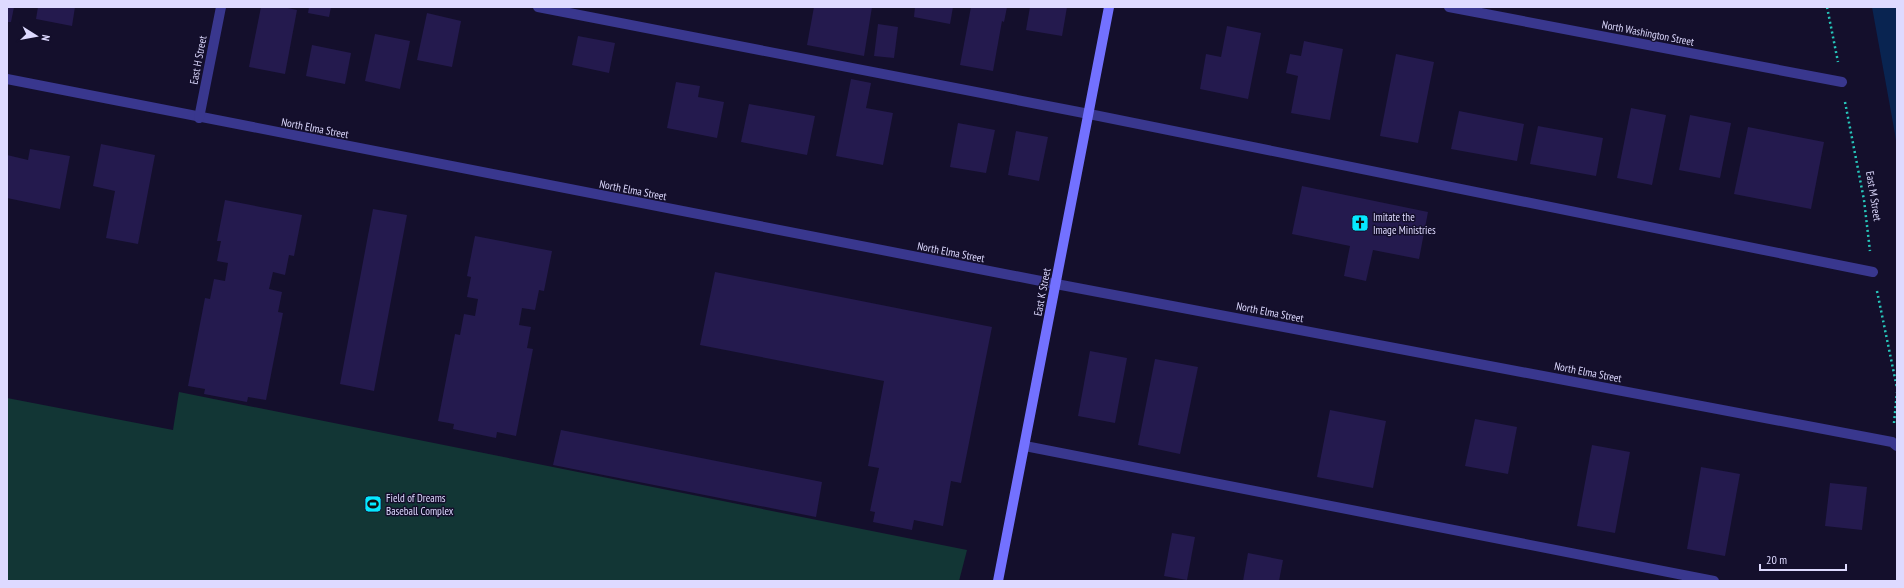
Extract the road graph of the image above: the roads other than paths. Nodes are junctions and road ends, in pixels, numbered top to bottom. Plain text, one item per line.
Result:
1 (221, 7) edge
2 (538, 7) edge
3 (1109, 7) edge
4 (1449, 7) edge
5 (7, 79) edge
6 (1842, 82) road end
7 (1089, 114) junction
8 (199, 118) junction
9 (1873, 272) road end
10 (1056, 284) junction
11 (1895, 444) edge
12 (1025, 446) junction
13 (998, 581) edge
14 (1714, 581) edge

1 - 8 street, East H Street
2 - 7 street
3 - 7 street, East K Street
4 - 6 street, North Washington Street
5 - 8 street, North Elma Street
7 - 9 street
7 - 10 street, East K Street
8 - 10 street, North Elma Street
10 - 11 street, North Elma Street
10 - 12 street, East K Street
12 - 13 street, East K Street
12 - 14 street

